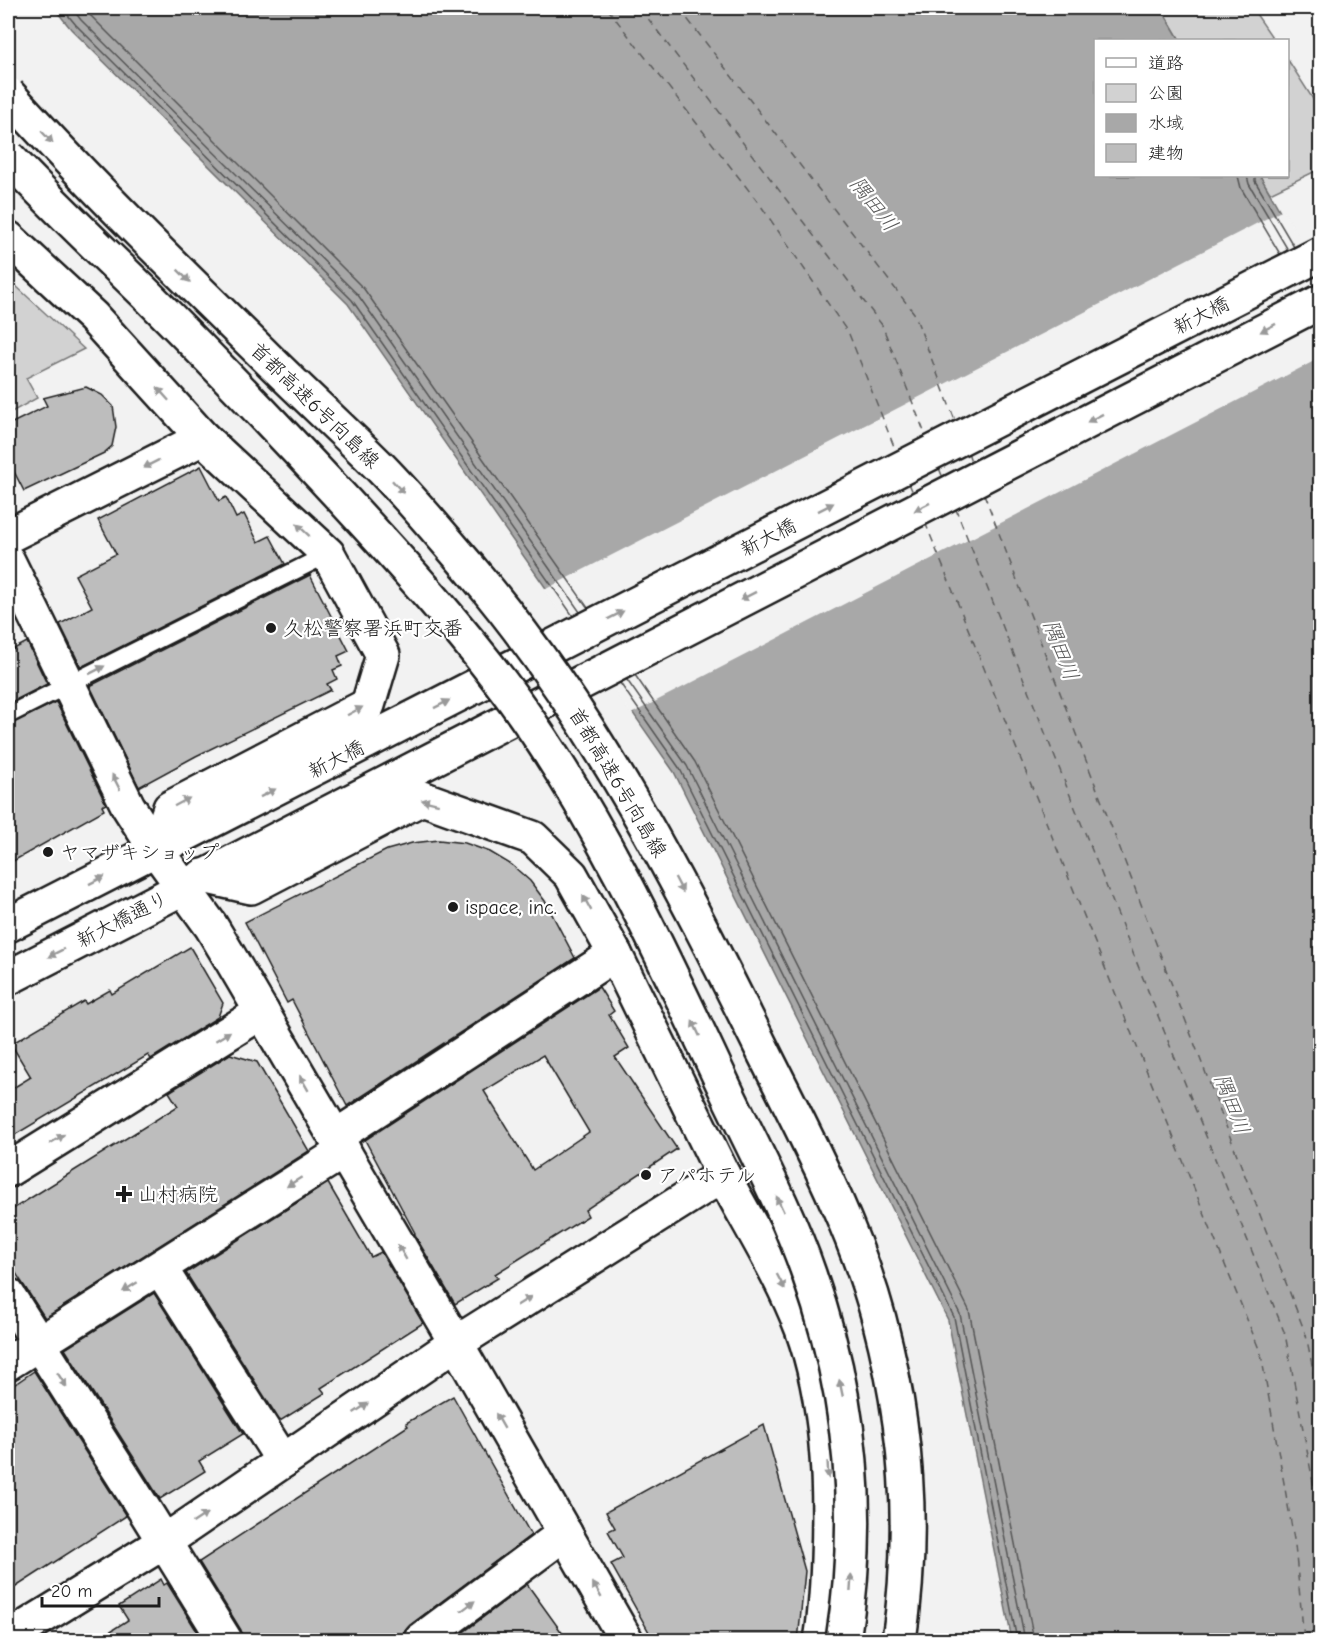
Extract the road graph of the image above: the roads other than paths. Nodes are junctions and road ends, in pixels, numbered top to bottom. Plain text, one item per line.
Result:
1 (8, 94) edge
2 (8, 157) edge
3 (9, 240) edge
4 (1320, 254) edge
5 (1320, 302) edge
6 (203, 438) junction
7 (8, 536) edge
8 (328, 554) junction
9 (8, 561) edge
10 (67, 685) junction
11 (8, 715) edge
12 (156, 850) junction
13 (193, 882) junction
14 (8, 926) edge
15 (615, 954) junction
16 (8, 978) edge
17 (262, 1012) junction
18 (339, 1144) junction
19 (8, 1170) edge
20 (723, 1175) junction
21 (160, 1268) junction
22 (8, 1295) edge
23 (456, 1343) junction
24 (39, 1344) junction
25 (8, 1364) edge
26 (283, 1461) junction
27 (565, 1533) junction
28 (164, 1542) junction
29 (8, 1638) edge
30 (225, 1641) edge
31 (421, 1641) edge
32 (626, 1641) edge
33 (821, 1641) edge
34 (843, 1641) edge
35 (899, 1641) edge

1 -> 35 main road, 首都高速6号向島線, bridge
34 -> 2 main road, 首都高速6号向島線, bridge
6 -> 3 main road
12 -> 4 main road, 新大橋, bridge
5 -> 13 main road, 新大橋通り, bridge
6 -> 7 main road
8 -> 6 main road
10 -> 8 lane
12 -> 8 main road
9 - 10 main road
10 - 11 lane
12 -> 10 main road
12 - 13 main road
14 -> 12 main road
15 -> 13 main road
13 -> 16 main road, 新大橋通り
13 - 17 main road
15 - 18 main road
15 - 20 main road
18 -> 17 main road
19 -> 17 main road
18 -> 21 main road
23 -> 18 main road
23 -> 20 main road
20 -> 33 main road
21 -> 24 main road
21 - 26 main road
22 - 24 main road
26 -> 23 main road
27 -> 23 main road
24 - 25 main road
24 -> 28 main road
28 -> 26 main road
31 -> 27 main road
32 -> 27 main road
28 - 29 main road
28 - 30 main road

